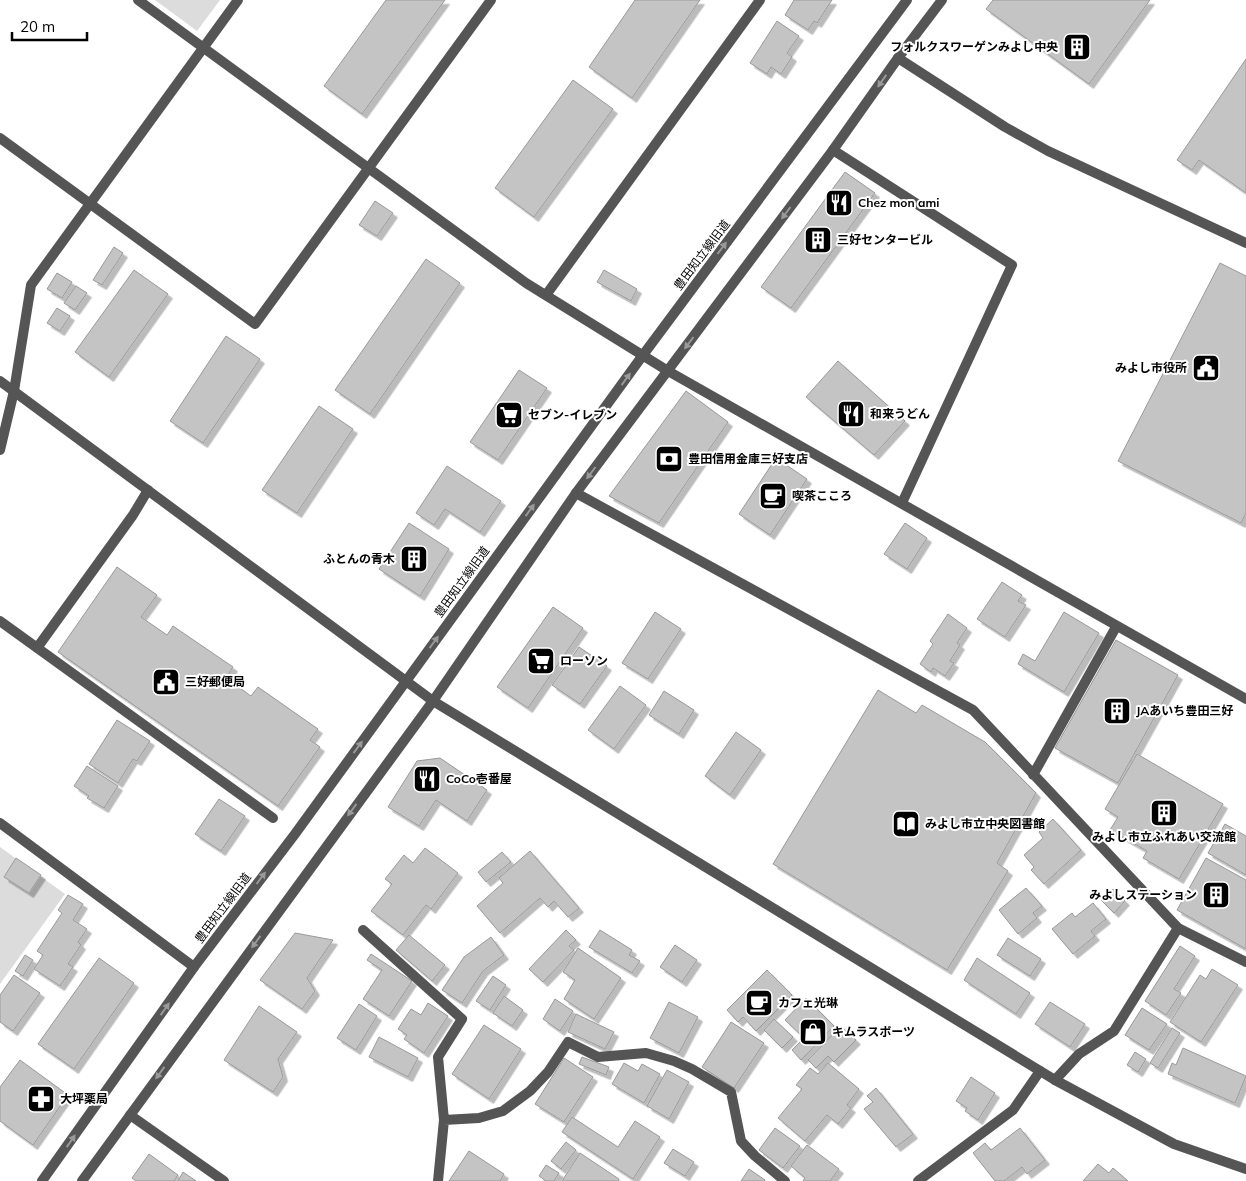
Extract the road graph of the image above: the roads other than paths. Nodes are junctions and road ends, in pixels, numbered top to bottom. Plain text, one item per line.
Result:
1 (138, 0) edge
2 (238, 0) edge
3 (491, 0) edge
4 (760, 0) edge
5 (907, 0) edge
6 (942, 0) edge
7 (204, 47) junction
8 (898, 58) junction
9 (0, 138) edge
10 (833, 150) junction
11 (369, 168) junction
12 (91, 203) junction
13 (1246, 243) edge
14 (546, 295) junction
15 (643, 355) junction
16 (668, 371) junction
17 (0, 381) edge
18 (14, 392) junction
19 (0, 450) edge
20 (148, 490) junction
21 (576, 493) junction
22 (902, 503) junction
23 (0, 621) edge
24 (1116, 626) junction
25 (37, 648) junction
26 (406, 681) junction
27 (432, 700) junction
28 (1246, 700) edge
29 (1033, 775) junction
30 (273, 818) dead end
31 (0, 824) edge
32 (1178, 928) junction
33 (363, 930) dead end
34 (1246, 962) edge
35 (194, 967) junction
36 (1040, 1071) junction
37 (1055, 1080) junction
38 (130, 1115) junction
39 (444, 1120) junction
40 (1246, 1169) edge
41 (42, 1181) edge
42 (82, 1181) edge
43 (224, 1181) edge
44 (438, 1181) edge
45 (785, 1181) edge
46 (918, 1181) edge

1 - 7 street
2 - 7 street
3 - 11 street
4 - 14 street
15 -> 5 street, 豊田知立線旧道
6 - 8 street
7 - 11 street
7 - 12 street
8 -> 10 street
8 - 13 street
9 - 12 street
10 -> 16 street
10 - 22 street
11 - 12 street
11 - 14 street
12 - 18 street
14 - 15 street
15 - 16 street
26 -> 15 street, 豊田知立線旧道
16 -> 21 street
16 - 22 street
17 - 18 street
18 - 19 street
18 - 20 street
20 - 25 street
20 - 26 street
21 - 27 street
21 - 29 street
22 - 24 street
23 - 25 street
24 - 28 street
24 - 29 street
25 - 30 street
26 - 27 street
35 -> 26 street, 豊田知立線旧道
27 - 36 street
27 -> 38 street
29 - 32 street
31 - 35 street
32 - 34 street
32 - 37 street
33 - 39 street
41 -> 35 street, 豊田知立線旧道
36 - 37 street
36 - 46 street
37 - 40 street
38 - 42 street
38 - 43 street
39 - 44 street
39 - 45 street

